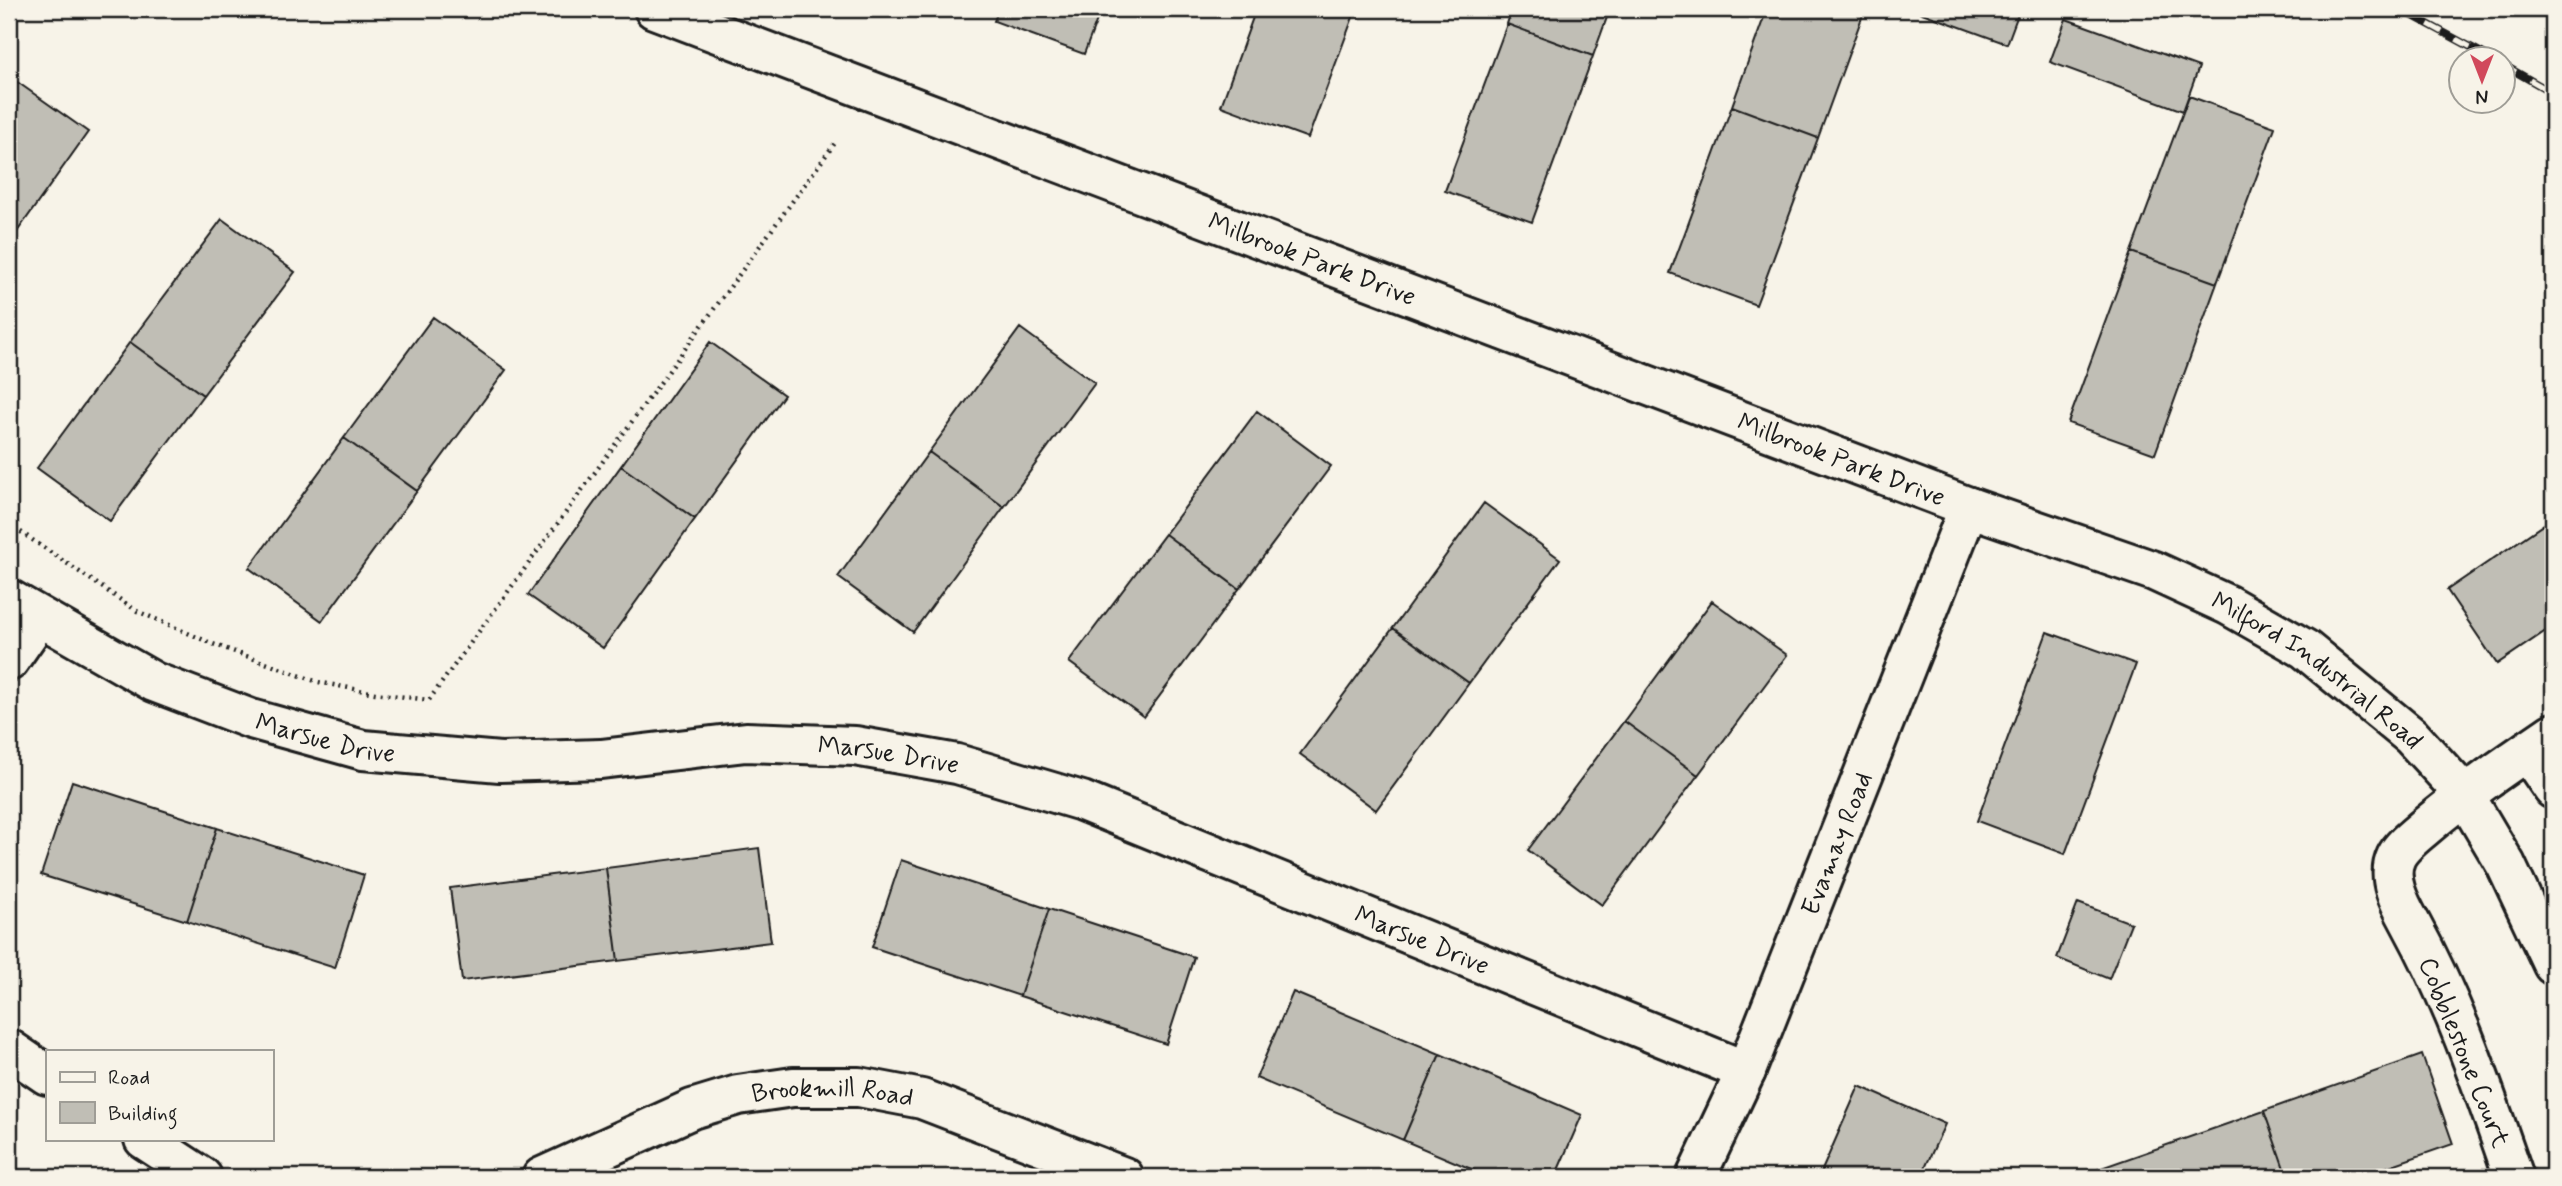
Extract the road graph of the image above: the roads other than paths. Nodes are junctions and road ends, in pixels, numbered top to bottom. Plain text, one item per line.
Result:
1 (654, 9) edge
2 (1969, 507) junction
3 (24, 609) edge
4 (9, 661) edge
5 (2540, 742) edge
6 (2553, 789) edge
7 (2464, 794) junction
8 (2553, 965) edge
9 (9, 1049) edge
10 (1746, 1071) junction
11 (46, 1074) edge
12 (146, 1140) edge
13 (1056, 1164) edge
14 (202, 1177) edge
15 (542, 1177) edge
16 (1124, 1177) edge
17 (1696, 1177) edge
18 (2514, 1177) edge

1 - 2 street, Milbrook Park Drive
2 - 7 street, Milford Industrial Road
2 - 10 street, Evamay Road
3 - 4 street
3 - 10 street, Marsue Drive
5 - 6 street
5 - 7 street, Cobblestone Court
7 - 8 street, Milford Industrial Road
7 - 18 street, Cobblestone Court
9 - 11 street
10 - 17 street, Evamay Road
12 - 14 street
13 - 15 street, Brookmill Road
13 - 16 street, Brookmill Road

